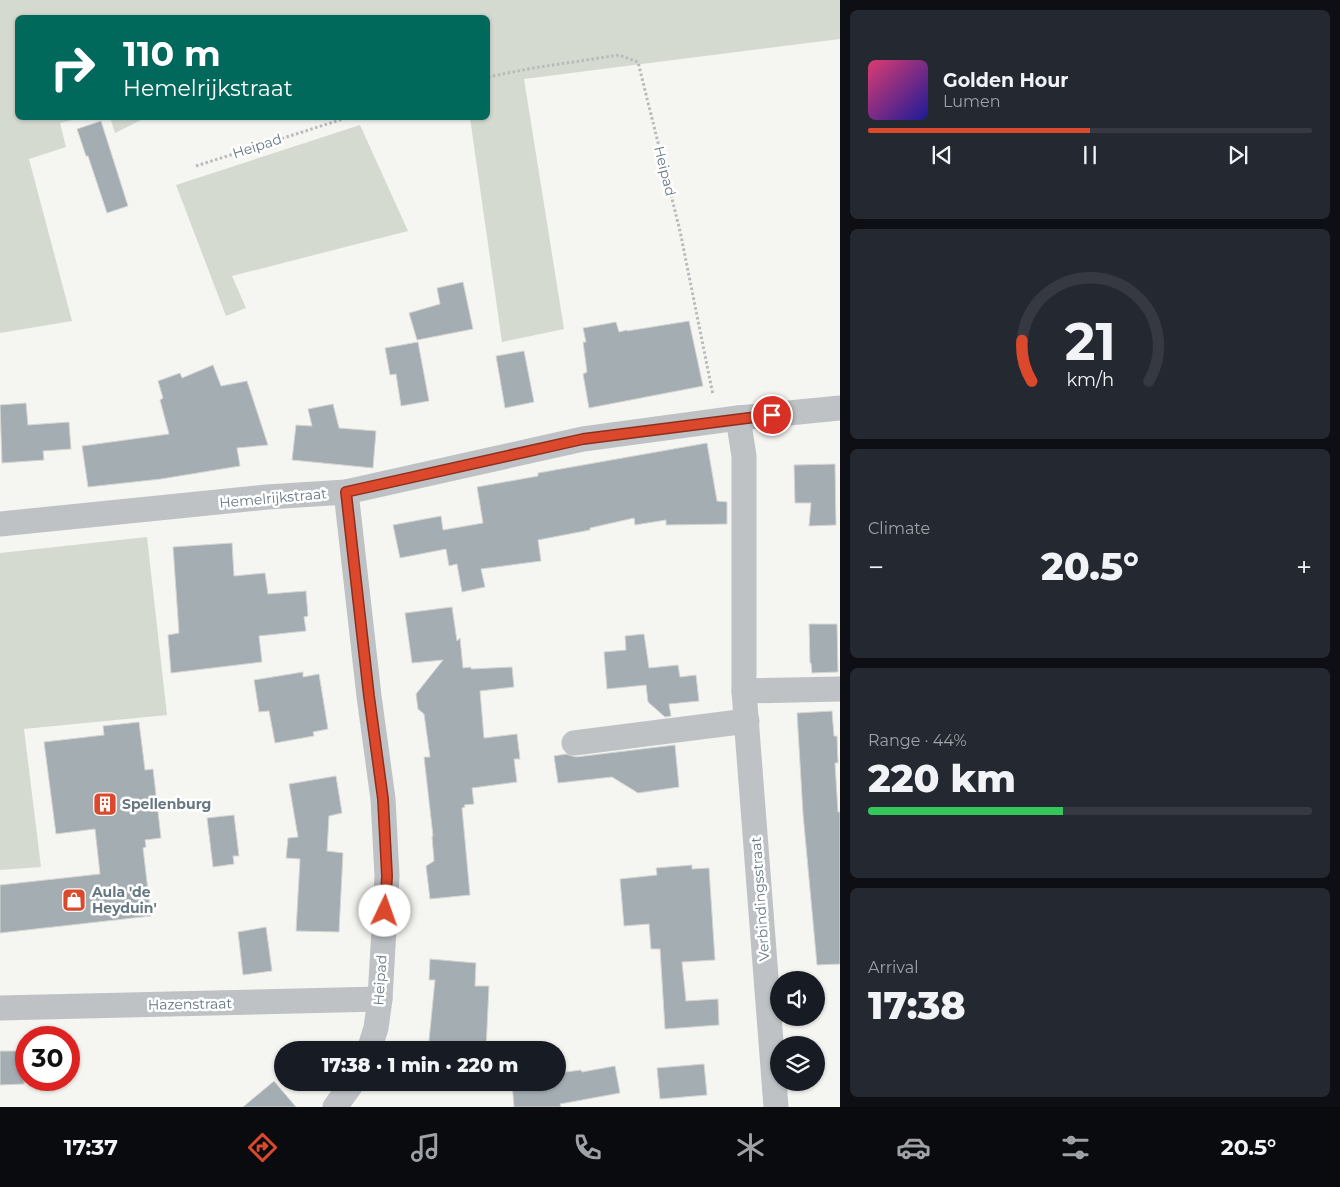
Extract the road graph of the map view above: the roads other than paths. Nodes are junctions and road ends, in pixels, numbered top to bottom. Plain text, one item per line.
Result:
1 (840, 408) edge
2 (738, 418) junction
3 (346, 492) junction
4 (0, 524) edge
5 (840, 689) edge
6 (744, 691) junction
7 (747, 721) junction
8 (574, 744) dead end
9 (380, 999) junction
10 (0, 1008) edge
11 (372, 1041) edge
12 (347, 1091) edge
13 (335, 1107) edge
14 (776, 1107) edge

1 - 2 street, Hemelrijkstraat
2 - 3 street, Hemelrijkstraat
2 - 6 street, Verbindingsstraat
3 - 4 street, Hemelrijkstraat
3 - 9 street, Heipad
5 - 6 street
6 - 7 street, Verbindingsstraat
7 - 8 street
7 - 14 street, Verbindingsstraat
9 - 10 street, Hazenstraat
9 - 11 street, Heipad
12 - 13 street

